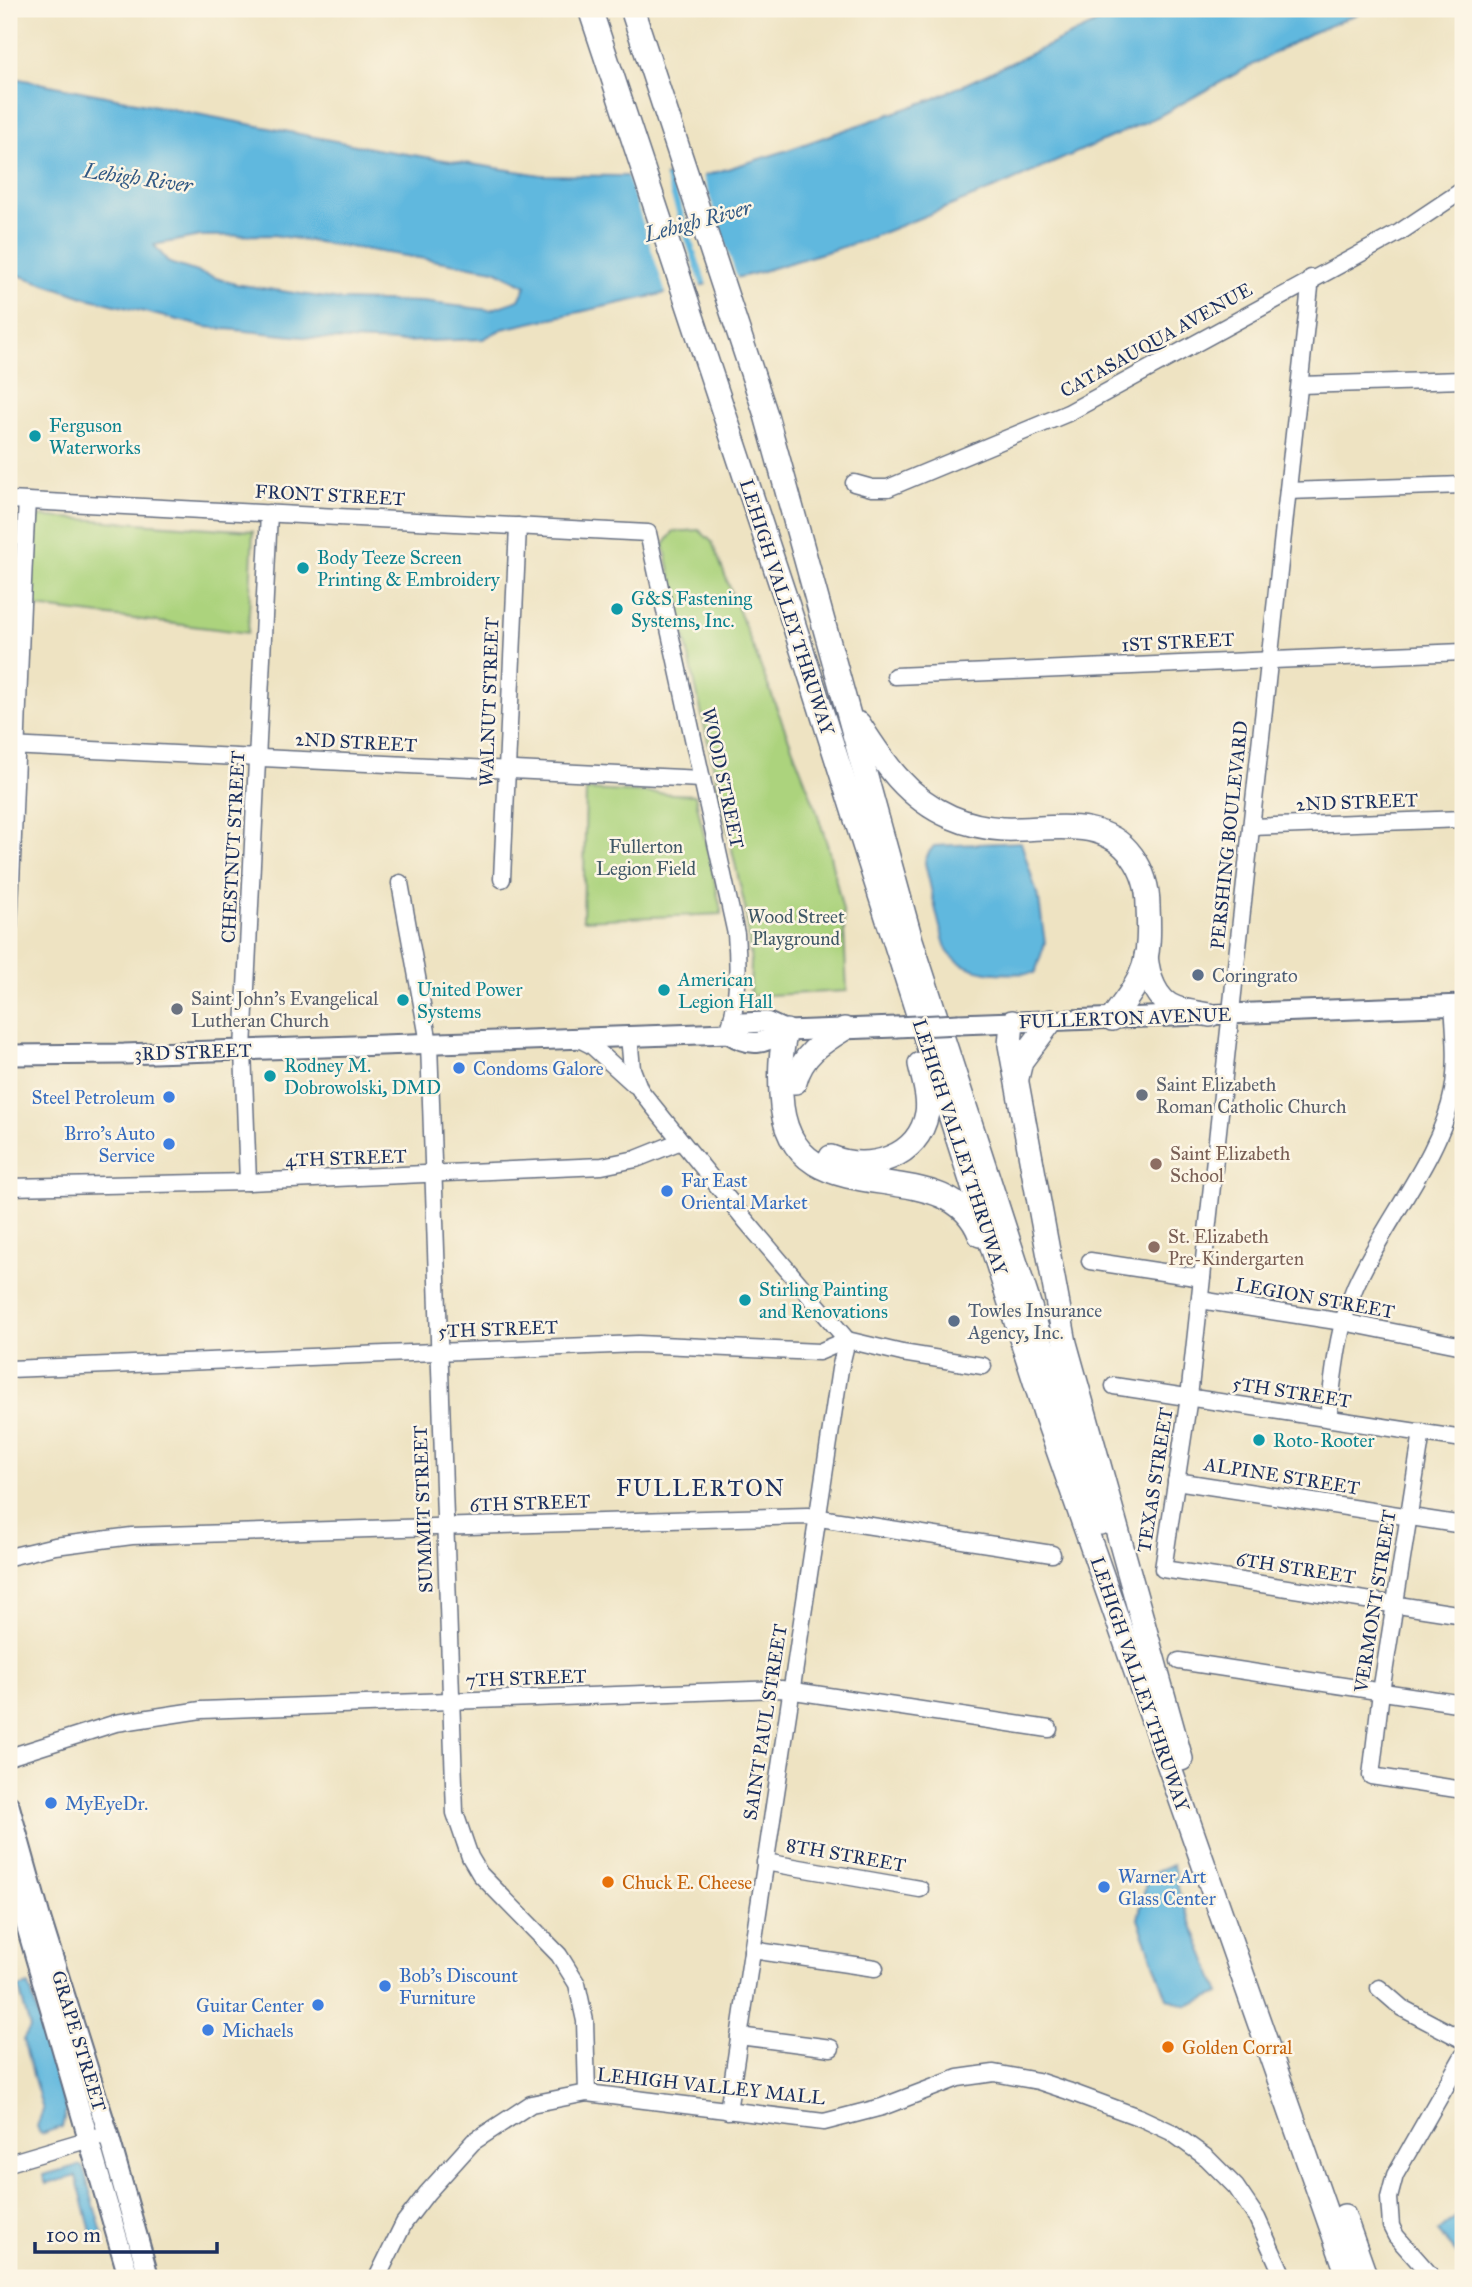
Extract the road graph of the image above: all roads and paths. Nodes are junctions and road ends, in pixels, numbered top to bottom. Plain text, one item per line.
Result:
1 (590, 9) edge
2 (632, 9) edge
3 (1463, 190) edge
4 (1311, 278) junction
5 (1463, 380) edge
6 (1300, 385) junction
7 (854, 483) dead end
8 (1463, 485) edge
9 (1288, 491) junction
10 (9, 500) edge
11 (27, 501) junction
12 (269, 513) junction
13 (518, 526) junction
14 (648, 533) joint
15 (1463, 652) edge
16 (1270, 659) junction
17 (894, 676) dead end
18 (847, 705) junction
19 (13, 746) edge
20 (258, 759) junction
21 (507, 770) junction
22 (702, 779) junction
23 (1463, 819) edge
24 (1251, 827) junction
25 (502, 879) dead end
26 (400, 883) dead end
27 (9, 927) edge
28 (891, 931) junction
29 (1146, 955) junction
30 (1458, 1005) edge
31 (1220, 1014) junction
32 (1112, 1018) junction
33 (1051, 1021) junction
34 (1012, 1022) junction
35 (844, 1029) junction
36 (786, 1031) junction
37 (728, 1033) junction
38 (629, 1036) junction
39 (575, 1037) junction
40 (429, 1043) junction
41 (243, 1050) junction
42 (9, 1055) edge
43 (1017, 1078) junction
44 (795, 1082) junction
45 (640, 1090) junction
46 (681, 1141) junction
47 (434, 1175) junction
48 (248, 1182) junction
49 (9, 1187) edge
50 (1090, 1261) dead end
51 (1202, 1278) junction
52 (1200, 1300) junction
53 (1343, 1322) junction
54 (848, 1340) junction
55 (1463, 1346) edge
56 (439, 1352) junction
57 (983, 1366) dead end
58 (9, 1369) edge
59 (1114, 1386) dead end
60 (1189, 1398) junction
61 (1328, 1418) junction
62 (1047, 1419) junction
63 (1422, 1432) junction
64 (1463, 1438) edge
65 (1176, 1481) junction
66 (1409, 1517) junction
67 (817, 1518) junction
68 (1463, 1525) edge
69 (445, 1527) junction
70 (1052, 1554) dead end
71 (9, 1557) edge
72 (1163, 1569) joint
73 (1396, 1605) junction
74 (1463, 1615) edge
75 (1179, 1661) dead end
76 (791, 1690) junction
77 (1381, 1692) junction
78 (451, 1702) junction
79 (1463, 1704) edge
80 (1049, 1729) dead end
81 (9, 1757) edge
82 (1181, 1759) junction
83 (1463, 1790) edge
84 (9, 1805) edge
85 (765, 1862) junction
86 (9, 1866) edge
87 (920, 1889) dead end
88 (752, 1950) junction
89 (874, 1968) dead end
90 (1378, 1988) dead end
91 (739, 2036) junction
92 (1463, 2040) edge
93 (831, 2048) dead end
94 (1463, 2056) edge
95 (587, 2092) junction
96 (728, 2111) junction
97 (99, 2136) junction
98 (9, 2164) edge
99 (129, 2278) edge
100 (149, 2278) edge
101 (377, 2278) edge
102 (1284, 2278) edge
103 (1349, 2278) edge
104 (1366, 2278) edge
105 (1433, 2278) edge

1 - 28 highway, LEHIGH VALLEY THRUWAY
2 - 18 highway, LEHIGH VALLEY THRUWAY
3 - 4 street, CATASAUQUA AVENUE
4 - 6 street, PERSHING BOULEVARD
4 - 7 street, CATASAUQUA AVENUE
5 - 6 street
6 - 9 street, PERSHING BOULEVARD
8 - 9 street
9 - 16 street, PERSHING BOULEVARD
10 - 11 street, FRONT STREET
11 - 12 street, FRONT STREET
11 - 19 street
12 - 13 street, FRONT STREET
12 - 20 street, CHESTNUT STREET
13 - 14 street, FRONT STREET
13 - 21 street, WALNUT STREET
14 - 22 street, WOOD STREET
15 - 16 street, 1ST STREET
16 - 17 street, 1ST STREET
16 - 24 street, PERSHING BOULEVARD
18 - 29 highway
18 - 82 highway, LEHIGH VALLEY THRUWAY
19 - 20 street, 2ND STREET
19 - 27 street
20 - 21 street, 2ND STREET
20 - 41 street, CHESTNUT STREET
21 - 22 street, 2ND STREET
21 - 25 street, WALNUT STREET
22 - 37 street, WOOD STREET
23 - 24 street, 2ND STREET
24 - 31 street, PERSHING BOULEVARD
26 - 40 street, SUMMIT STREET
28 - 44 highway
28 - 62 highway, LEHIGH VALLEY THRUWAY
29 - 31 highway
29 - 32 highway
30 - 31 main road, FULLERTON AVENUE
30 - 53 street
31 - 32 main road, FULLERTON AVENUE
31 - 51 street, PERSHING BOULEVARD
32 - 33 main road, FULLERTON AVENUE
33 - 34 main road, FULLERTON AVENUE
33 - 43 highway
34 - 35 main road, FULLERTON AVENUE, bridge
34 - 43 highway
35 - 36 main road, FULLERTON AVENUE
35 - 44 highway
36 - 37 main road, FULLERTON AVENUE
36 - 44 highway
36 - 62 highway
37 - 38 main road, FULLERTON AVENUE
38 - 39 main road, 3RD STREET
38 - 45 street
39 - 40 main road, 3RD STREET
39 - 45 street
40 - 41 main road, 3RD STREET
40 - 47 street, SUMMIT STREET
41 - 42 main road, 3RD STREET
41 - 48 street, CHESTNUT STREET
43 - 82 highway
45 - 46 street
46 - 47 street, 4TH STREET
46 - 54 street
47 - 48 street, 4TH STREET
47 - 56 street, SUMMIT STREET
48 - 49 street, 4TH STREET
50 - 51 street
51 - 52 street, PERSHING BOULEVARD
52 - 53 street, LEGION STREET
52 - 60 street, PERSHING BOULEVARD
53 - 55 street, LEGION STREET
53 - 61 street
54 - 56 street, 5TH STREET
54 - 57 street
54 - 67 street, SAINT PAUL STREET
56 - 58 street, 5TH STREET
56 - 69 street, SUMMIT STREET
59 - 60 street, 5TH STREET
60 - 61 street, 5TH STREET
60 - 65 street, TEXAS STREET
61 - 63 street, 5TH STREET
62 - 103 highway, LEHIGH VALLEY THRUWAY
63 - 64 street, 5TH STREET
63 - 66 street, VERMONT STREET
65 - 66 street, ALPINE STREET
65 - 72 street, TEXAS STREET
66 - 68 street, ALPINE STREET
66 - 73 street, VERMONT STREET
67 - 69 street, 6TH STREET
67 - 70 street, 6TH STREET
67 - 76 street, SAINT PAUL STREET
69 - 71 street, 6TH STREET
69 - 78 street, SUMMIT STREET
72 - 73 street, 6TH STREET
73 - 74 street, 6TH STREET
73 - 77 street, VERMONT STREET
75 - 77 street
76 - 78 street, 7TH STREET
76 - 80 street, 7TH STREET
76 - 85 street, SAINT PAUL STREET
77 - 79 street
77 - 83 street, VERMONT STREET
78 - 81 street, 7TH STREET
78 - 95 street, SUMMIT STREET
82 - 104 highway, LEHIGH VALLEY THRUWAY
84 - 97 main road, GRAPE STREET
85 - 87 street, 8TH STREET
85 - 88 street, SAINT PAUL STREET
86 - 97 main road, GRAPE STREET
88 - 89 street
88 - 91 street, SAINT PAUL STREET
90 - 92 street
91 - 93 street
91 - 96 street, SAINT PAUL STREET
94 - 105 street
95 - 96 street, LEHIGH VALLEY MALL
95 - 101 street, LEHIGH VALLEY MALL
96 - 102 street, LEHIGH VALLEY MALL
97 - 98 street
97 - 99 main road, GRAPE STREET
97 - 100 main road, GRAPE STREET

